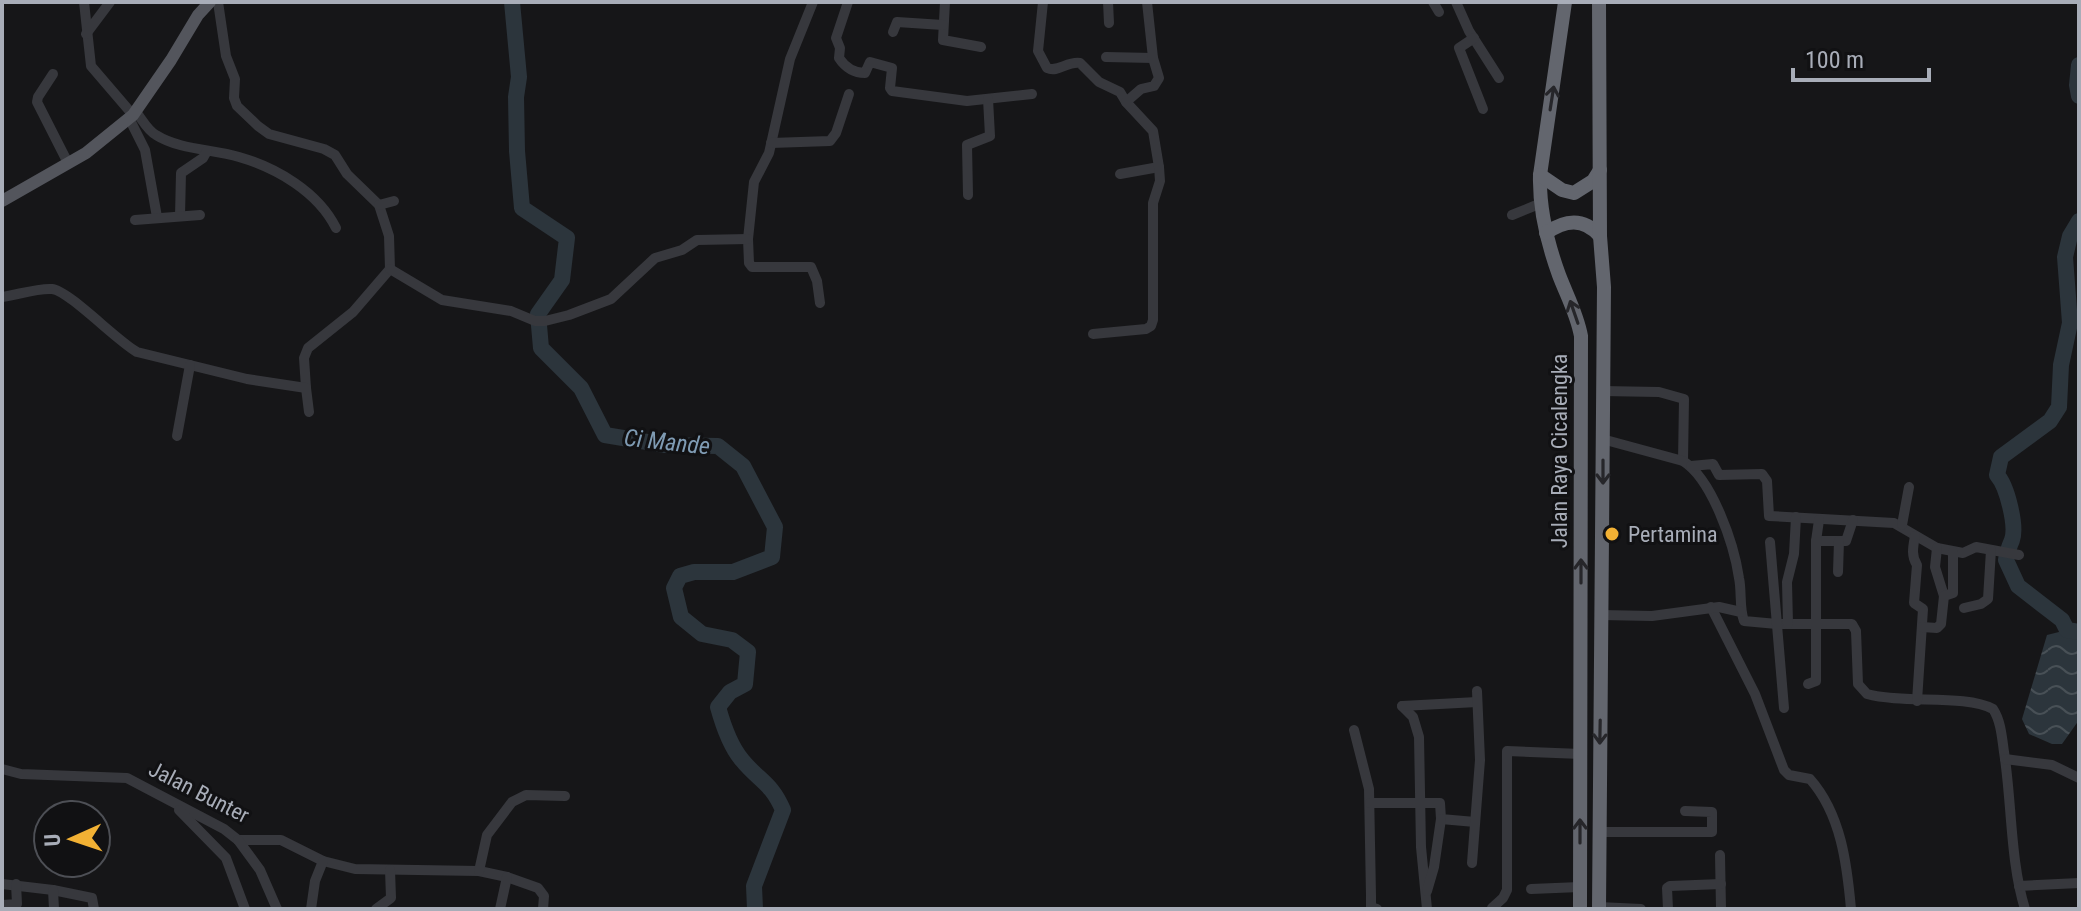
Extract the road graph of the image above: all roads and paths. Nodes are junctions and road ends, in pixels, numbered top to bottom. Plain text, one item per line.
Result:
1 (84, 2) edge
2 (110, 2) edge
3 (210, 2) edge
4 (218, 2) edge
5 (813, 2) edge
6 (848, 2) edge
7 (945, 2) edge
8 (1043, 2) edge
9 (1108, 2) edge
10 (1147, 2) edge
11 (1433, 2) edge
12 (1456, 2) edge
13 (1565, 2) edge
14 (1599, 2) edge
15 (1439, 12) dead end
16 (1109, 23) dead end
17 (943, 25) junction
18 (893, 32) dead end
19 (86, 34) junction
20 (1474, 38) junction
21 (981, 47) dead end
22 (1106, 57) dead end
23 (1153, 58) junction
24 (53, 74) dead end
25 (1499, 78) dead end
26 (849, 94) dead end
27 (1032, 94) dead end
28 (988, 99) junction
29 (1126, 102) junction
30 (1483, 109) dead end
31 (133, 115) junction
32 (771, 143) junction
33 (207, 151) junction
34 (68, 163) junction
35 (1159, 167) junction
36 (1600, 170) junction
37 (1120, 174) dead end
38 (1540, 175) junction
39 (968, 195) dead end
40 (2, 201) edge
41 (394, 201) dead end
42 (1539, 204) junction
43 (379, 205) junction
44 (200, 215) dead end
45 (1512, 215) dead end
46 (180, 216) junction
47 (157, 217) junction
48 (135, 220) dead end
49 (336, 228) dead end
50 (1546, 233) junction
51 (1600, 236) junction
52 (748, 239) junction
53 (390, 269) junction
54 (2, 297) edge
55 (820, 303) dead end
56 (1093, 334) dead end
57 (190, 365) junction
58 (306, 388) junction
59 (1602, 391) junction
60 (309, 412) dead end
61 (177, 436) dead end
62 (1602, 439) junction
63 (1687, 463) junction
64 (1909, 487) dead end
65 (1796, 517) junction
66 (1819, 520) junction
67 (1853, 520) junction
68 (1902, 525) junction
69 (1915, 536) junction
70 (1816, 541) junction
71 (1839, 541) junction
72 (1770, 542) dead end
73 (1937, 548) junction
74 (1991, 550) junction
75 (1953, 552) junction
76 (2011, 554) dead end
77 (1838, 572) dead end
78 (1944, 596) junction
79 (1711, 607) junction
80 (1964, 608) dead end
81 (1741, 612) junction
82 (1601, 615) junction
83 (1815, 623) junction
84 (1782, 624) junction
85 (1922, 627) junction
86 (1808, 684) dead end
87 (1917, 701) junction
88 (1784, 708) dead end
89 (1354, 730) dead end
90 (1581, 754) junction
91 (2005, 759) junction
92 (2, 769) edge
93 (2079, 778) edge
94 (565, 796) dead end
95 (168, 800) junction
96 (1420, 802) junction
97 (1370, 803) junction
98 (1685, 811) dead end
99 (1441, 819) junction
100 (1475, 822) junction
101 (1599, 832) junction
102 (238, 840) junction
103 (1720, 855) dead end
104 (323, 861) junction
105 (1472, 863) dead end
106 (390, 870) junction
107 (479, 871) junction
108 (507, 877) junction
109 (2079, 883) edge
110 (2, 884) edge
111 (16, 884) junction
112 (1721, 884) junction
113 (2019, 886) junction
114 (1580, 887) junction
115 (1531, 889) dead end
116 (53, 890) junction
117 (1426, 904) edge
118 (2, 905) edge
119 (17, 906) edge
120 (1492, 908) edge
121 (1599, 908) edge
122 (54, 909) edge
123 (94, 909) edge
124 (245, 909) edge
125 (277, 909) edge
126 (311, 909) edge
127 (376, 909) edge
128 (500, 909) edge
129 (543, 909) edge
130 (1377, 909) edge
131 (1580, 909) edge
132 (1641, 909) edge
133 (1668, 909) edge
134 (1721, 909) edge
135 (1851, 909) edge
136 (2025, 909) edge

1 - 19 street
2 - 19 street
3 - 31 main road
4 - 43 street
5 - 32 street
6 - 28 street
7 - 17 street
8 - 29 street
9 - 16 street
10 - 23 street
11 - 15 street
12 - 20 street
38 -> 13 highway, Jalan Raya Cicalengka
14 - 36 highway, Jalan Raya Cicalengka
17 - 18 street
17 - 21 street
19 - 31 street
20 - 25 street
20 - 30 street
22 - 23 street
23 - 29 street
24 - 34 street
26 - 32 street
27 - 28 street
28 - 39 street
29 - 35 street
31 - 33 street
31 - 34 main road
31 - 47 street
32 - 52 street
33 - 46 street
33 - 49 street
34 - 40 main road
35 - 37 street
35 - 56 street
36 - 38 highway
36 - 51 highway, Jalan Raya Cicalengka
38 - 42 highway, Jalan Raya Cicalengka
41 - 43 street
42 - 45 street
42 - 50 highway, Jalan Raya Cicalengka
43 - 53 street
44 - 46 street
46 - 47 street
47 - 48 street
50 - 51 highway
90 -> 50 highway, Jalan Raya Cicalengka
51 - 59 highway, Jalan Raya Cicalengka
52 - 53 street
52 - 55 street
53 - 58 street
54 - 57 street
57 - 58 street
57 - 61 street
58 - 60 street
59 - 62 highway, Jalan Raya Cicalengka
59 - 63 street
62 - 63 street
62 -> 82 highway, Jalan Raya Cicalengka
63 - 65 street
63 - 81 street
64 - 68 street
65 - 66 street
65 - 84 street
66 - 67 street
66 - 70 street
67 - 68 street
67 - 71 street
68 - 69 street
69 - 73 street
69 - 85 street
70 - 71 street
70 - 83 street
71 - 77 street
72 - 84 street
73 - 75 street
73 - 78 street
74 - 75 street
74 - 76 street
74 - 80 street
75 - 78 street
78 - 85 street
79 - 81 street
79 - 82 street
79 - 135 street
81 - 84 street
82 -> 101 highway, Jalan Raya Cicalengka
83 - 84 street
83 - 86 street
83 - 87 street
84 - 88 street
85 - 87 street
87 - 91 street
89 - 97 street
114 -> 90 highway, Jalan Raya Cicalengka
90 - 120 street
91 - 93 street
91 - 113 street
92 - 95 street, Jalan Bunter
94 - 107 street
95 - 102 street, Jalan Bunter
95 - 124 street
96 - 97 street
96 - 99 street
96 - 100 street
96 - 117 street
97 - 130 street
98 - 101 street
99 - 100 street
99 - 117 street
100 - 105 street
101 - 121 highway, Jalan Raya Cicalengka
102 - 104 street, Jalan Bunter
102 - 125 street
103 - 112 street
104 - 106 street, Jalan Bunter
104 - 126 street
106 - 107 street, Jalan Bunter
106 - 127 street
107 - 108 street, Jalan Bunter
108 - 128 street
108 - 129 street, Jalan Bunter
109 - 113 street
110 - 111 street
111 - 116 street
111 - 119 street
112 - 133 street
112 - 134 street
113 - 136 street
114 - 115 street
114 - 131 highway, Jalan Raya Cicalengka
116 - 122 street
116 - 123 street
118 - 119 street
121 - 132 street

